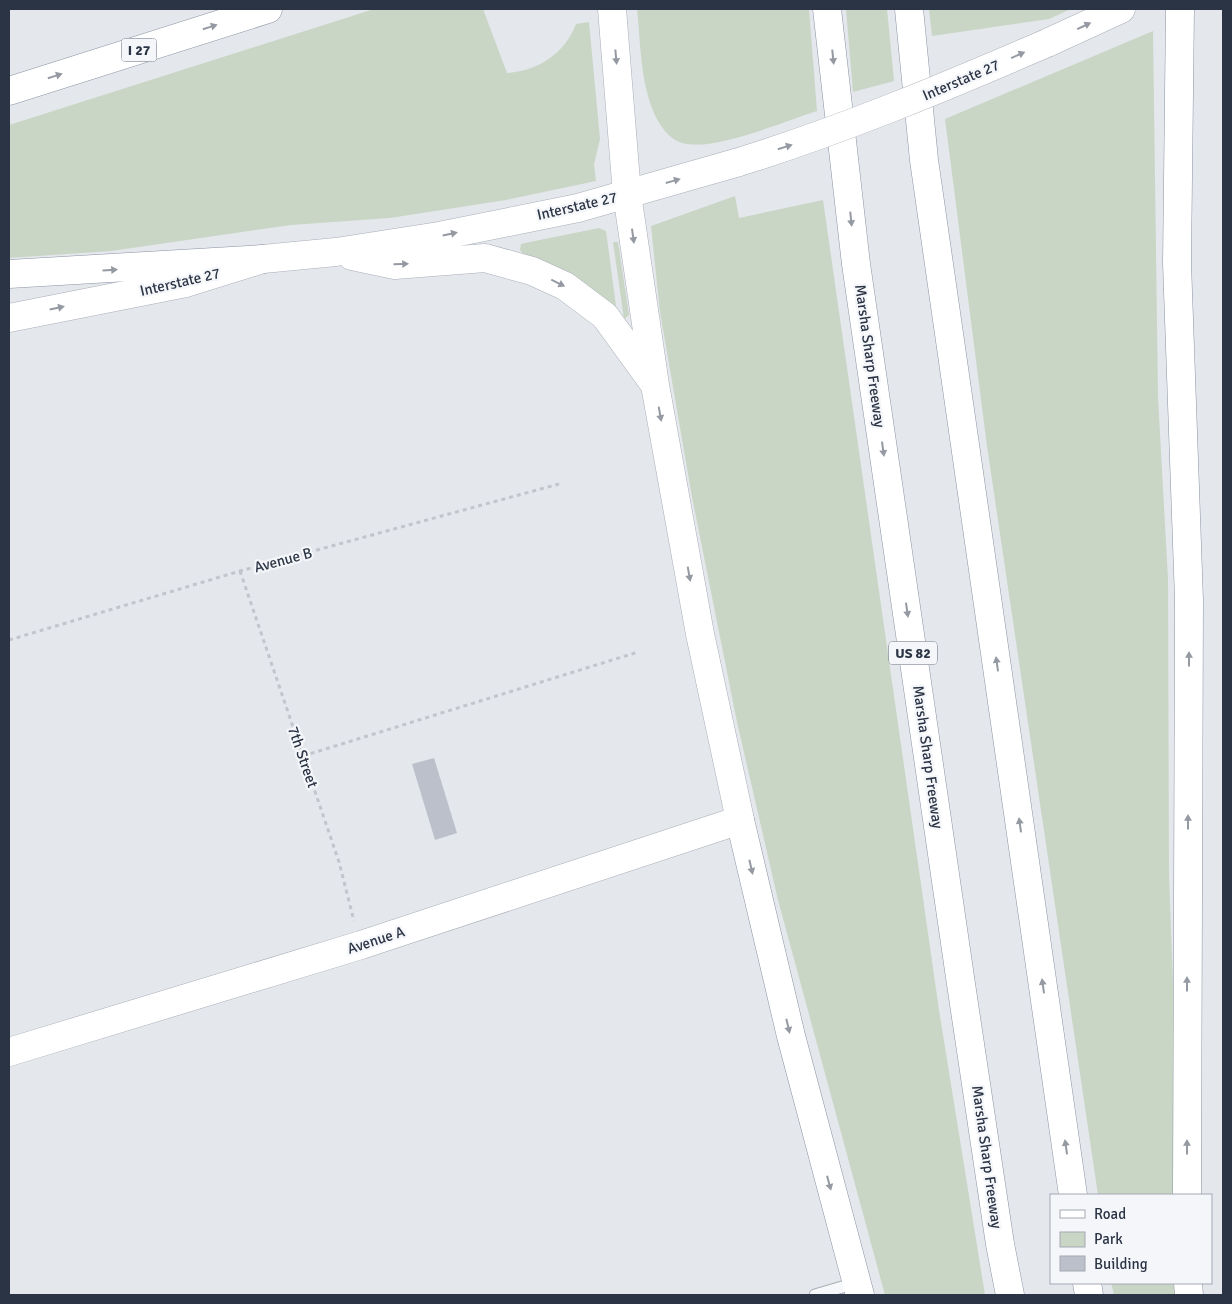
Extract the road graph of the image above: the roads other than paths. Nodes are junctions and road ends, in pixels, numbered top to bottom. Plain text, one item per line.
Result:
1 (268, 9) edge
2 (612, 9) edge
3 (827, 9) edge
4 (909, 9) edge
5 (1121, 9) edge
6 (1180, 9) edge
7 (9, 91) edge
8 (627, 194) junction
9 (336, 252) junction
10 (263, 259) junction
11 (9, 274) edge
12 (9, 318) edge
13 (655, 385) junction
14 (740, 820) junction
15 (9, 1052) edge
16 (1073, 1194) edge
17 (1187, 1194) edge
18 (858, 1289) edge
19 (815, 1295) edge
20 (1010, 1295) edge

7 -> 1 main road, I 27
2 -> 8 main road
3 -> 20 main road, Marsha Sharp Freeway / US 82
16 -> 4 main road
8 -> 5 main road, Interstate 27, bridge
17 -> 6 main road
9 -> 8 main road, Interstate 27
8 -> 13 main road
9 - 10 main road, Interstate 27
9 -> 13 main road
11 -> 10 main road
12 -> 10 main road, Interstate 27
13 -> 14 main road
14 - 15 main road, Avenue A
14 -> 18 main road
18 - 19 lane

